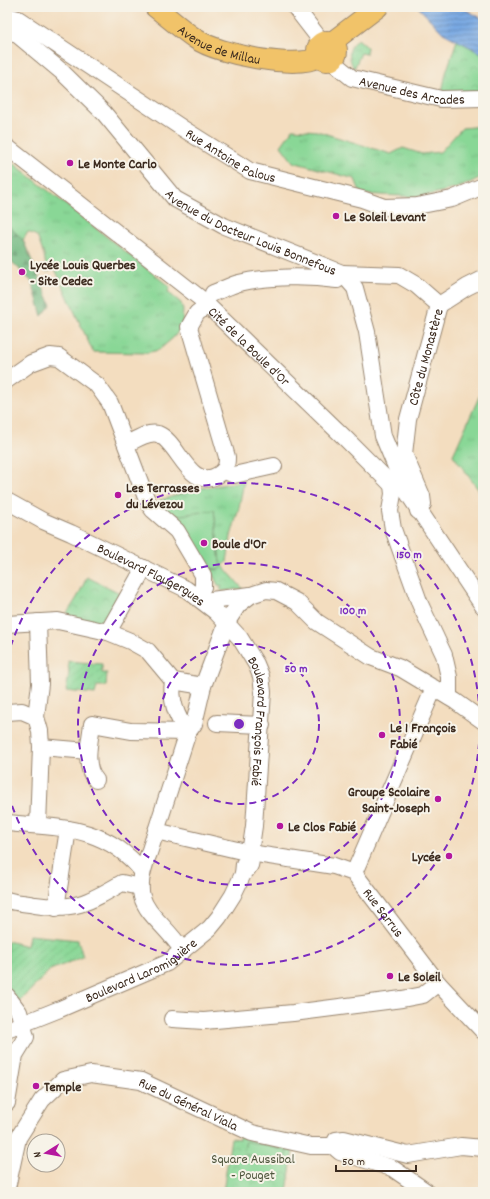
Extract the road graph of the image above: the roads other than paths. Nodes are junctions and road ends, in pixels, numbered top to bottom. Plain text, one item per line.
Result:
1 (154, 7) edge
2 (295, 7) edge
3 (378, 7) edge
4 (7, 16) edge
5 (7, 26) edge
6 (331, 51) junction
7 (483, 98) edge
8 (7, 147) edge
9 (483, 186) edge
10 (342, 273) junction
11 (483, 278) edge
12 (211, 299) junction
13 (439, 305) junction
14 (7, 380) edge
15 (127, 444) junction
16 (376, 452) junction
17 (274, 466) dead end
18 (374, 466) junction
19 (224, 471) junction
20 (398, 487) junction
21 (7, 501) edge
22 (418, 511) junction
23 (144, 568) junction
24 (251, 595) junction
25 (200, 599) junction
26 (483, 606) edge
27 (38, 622) junction
28 (227, 622) junction
29 (7, 624) edge
30 (108, 632) junction
31 (173, 681) junction
32 (203, 686) junction
33 (434, 688) junction
34 (449, 698) junction
35 (7, 712) edge
36 (37, 714) junction
37 (483, 721) edge
38 (262, 725) junction
39 (202, 726) junction
40 (41, 747) junction
41 (88, 752) junction
42 (96, 780) dead end
43 (7, 824) edge
44 (38, 825) junction
45 (68, 829) junction
46 (156, 831) junction
47 (250, 853) junction
48 (142, 871) junction
49 (354, 873) junction
50 (140, 887) junction
51 (7, 900) edge
52 (56, 908) junction
53 (183, 951) junction
54 (438, 983) junction
55 (7, 996) edge
56 (172, 1018) dead end
57 (28, 1026) junction
58 (7, 1031) edge
59 (483, 1031) edge
60 (16, 1055) junction
61 (7, 1103) edge
62 (333, 1146) junction
63 (483, 1148) edge
64 (7, 1188) edge
65 (427, 1192) edge

1 - 6 main road, Avenue de Millau
2 - 6 street
3 - 6 main road, Avenue de Millau
4 - 9 street, Rue Antoine Palous
5 - 10 street, Avenue du Docteur Louis Bonnefous
6 - 7 street, Avenue des Arcades
8 - 12 street
10 - 12 street
10 - 13 street, Côte du Monastère
10 - 16 street, Avenue du Docteur Louis Bonnefous
11 - 13 street
12 - 16 street, Cité de la Boule d'Or
12 - 19 street, Cité de la Boule d'Or
13 - 22 street, Côte du Monastère
14 - 15 street
15 - 19 street
15 - 25 street
16 - 18 street, Cité de la Boule d'Or
16 - 18 street
16 - 20 street
17 - 19 street
18 - 20 street, Cité de la Boule d'Or
20 - 22 street
20 - 34 street
21 - 23 street, Boulevard Flaugergues
22 - 26 street
23 - 25 street, Boulevard Flaugergues
23 - 30 street
24 - 25 street
24 - 28 street
24 - 33 street
25 - 28 street, Boulevard Flaugergues
27 - 29 street
27 - 30 street
27 - 36 street
28 - 32 street
28 - 38 street, Boulevard François Fabié
30 - 31 street
31 - 32 street
31 - 39 street
32 - 39 street
33 - 34 street
33 - 49 street
34 - 37 street
35 - 36 street
36 - 40 street
38 - 39 street
38 - 47 street, Boulevard François Fabié
39 - 41 street
39 - 46 street
40 - 41 street
40 - 44 street
41 - 42 street
43 - 44 street
44 - 45 street
45 - 48 street
45 - 52 street
46 - 47 street, Rue Sarrus
46 - 48 street
47 - 49 street, Rue Sarrus
47 - 53 street, Boulevard Laromiguière
48 - 50 street
49 - 54 street, Rue Sarrus
50 - 52 street
50 - 53 street
51 - 52 street
53 - 57 street, Boulevard Laromiguière
54 - 56 street
54 - 59 street, Rue Sarrus
55 - 57 street
57 - 58 street, Boulevard Laromiguière
57 - 60 street
58 - 60 street
60 - 61 street
62 - 63 street
62 - 64 street, Rue du Général Viala
62 - 65 street, Rue du Général Viala

